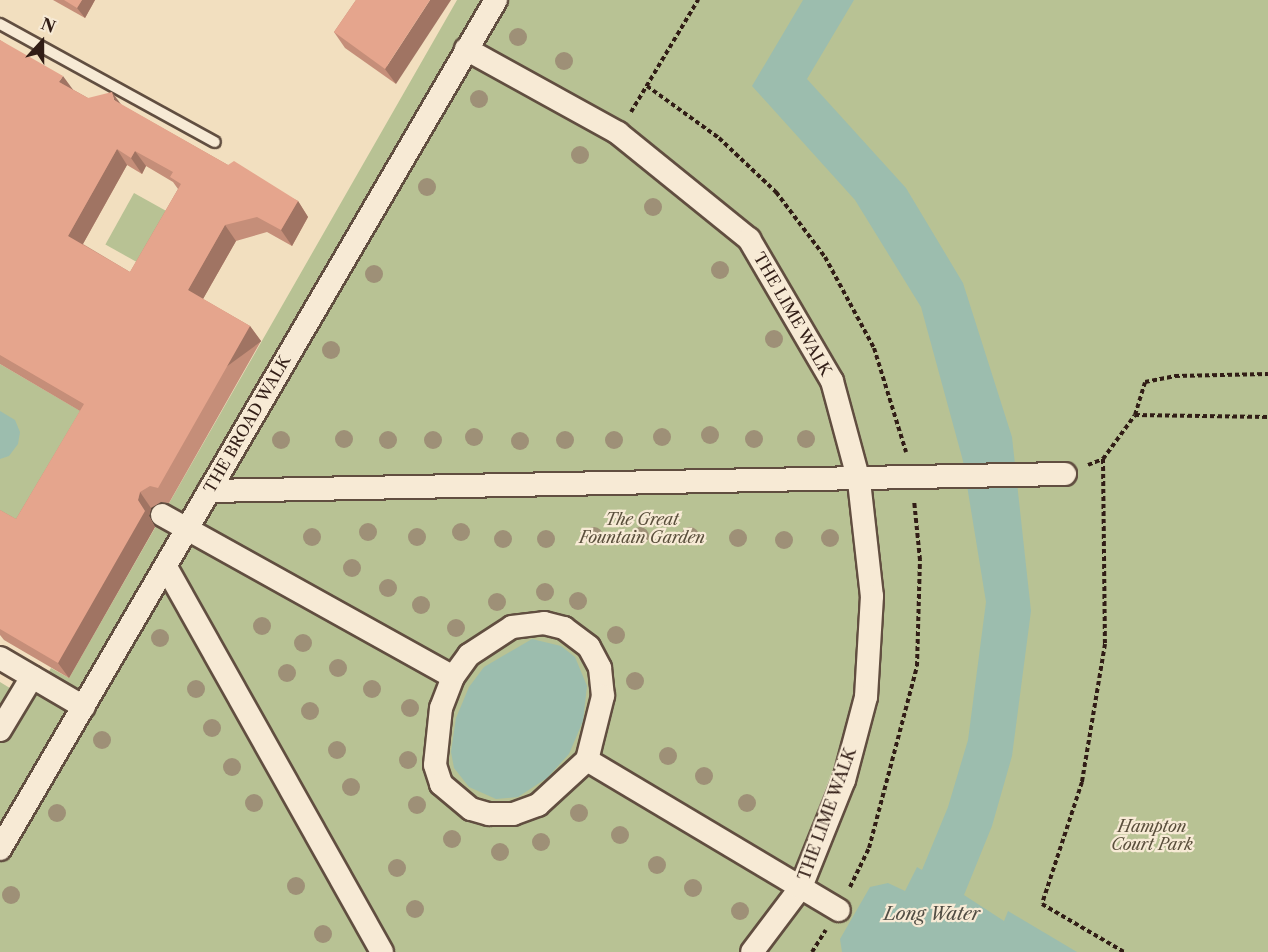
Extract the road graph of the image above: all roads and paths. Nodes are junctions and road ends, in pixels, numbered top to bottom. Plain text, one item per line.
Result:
1 (496, 0) edge
2 (698, 0) edge
3 (0, 24) edge
4 (466, 48) junction
5 (618, 134) junction
6 (215, 142) dead end
7 (1268, 374) edge
8 (1135, 415) junction
9 (1268, 417) edge
10 (1102, 459) junction
11 (1065, 474) joint
12 (859, 481) junction
13 (209, 491) junction
14 (162, 515) dead end
15 (187, 529) junction
16 (166, 567) junction
17 (0, 658) edge
18 (32, 677) junction
19 (453, 677) junction
20 (84, 707) junction
21 (0, 730) edge
22 (587, 760) junction
23 (0, 849) edge
24 (801, 887) junction
25 (839, 910) dead end
26 (382, 952) edge
27 (752, 952) edge
28 (1124, 952) edge

1 - 4 street, THE BROAD WALK
2 - 5 path
3 - 6 lane
4 - 5 street, THE LIME WALK
4 - 13 street, THE BROAD WALK
5 - 12 street, THE LIME WALK
7 - 8 path
8 - 9 path
8 - 10 path
10 - 11 path
10 - 28 path
11 - 12 street
12 - 13 street
12 - 24 street, THE LIME WALK
13 - 15 street, THE BROAD WALK
14 - 15 street
15 - 16 street, THE BROAD WALK
15 - 19 street
16 - 20 street, THE BROAD WALK
16 - 26 street
17 - 18 street
18 - 20 street
18 - 21 street
19 - 22 street
19 - 22 street
20 - 23 street, THE BROAD WALK
22 - 24 street
24 - 25 street
24 - 27 street, THE LIME WALK

